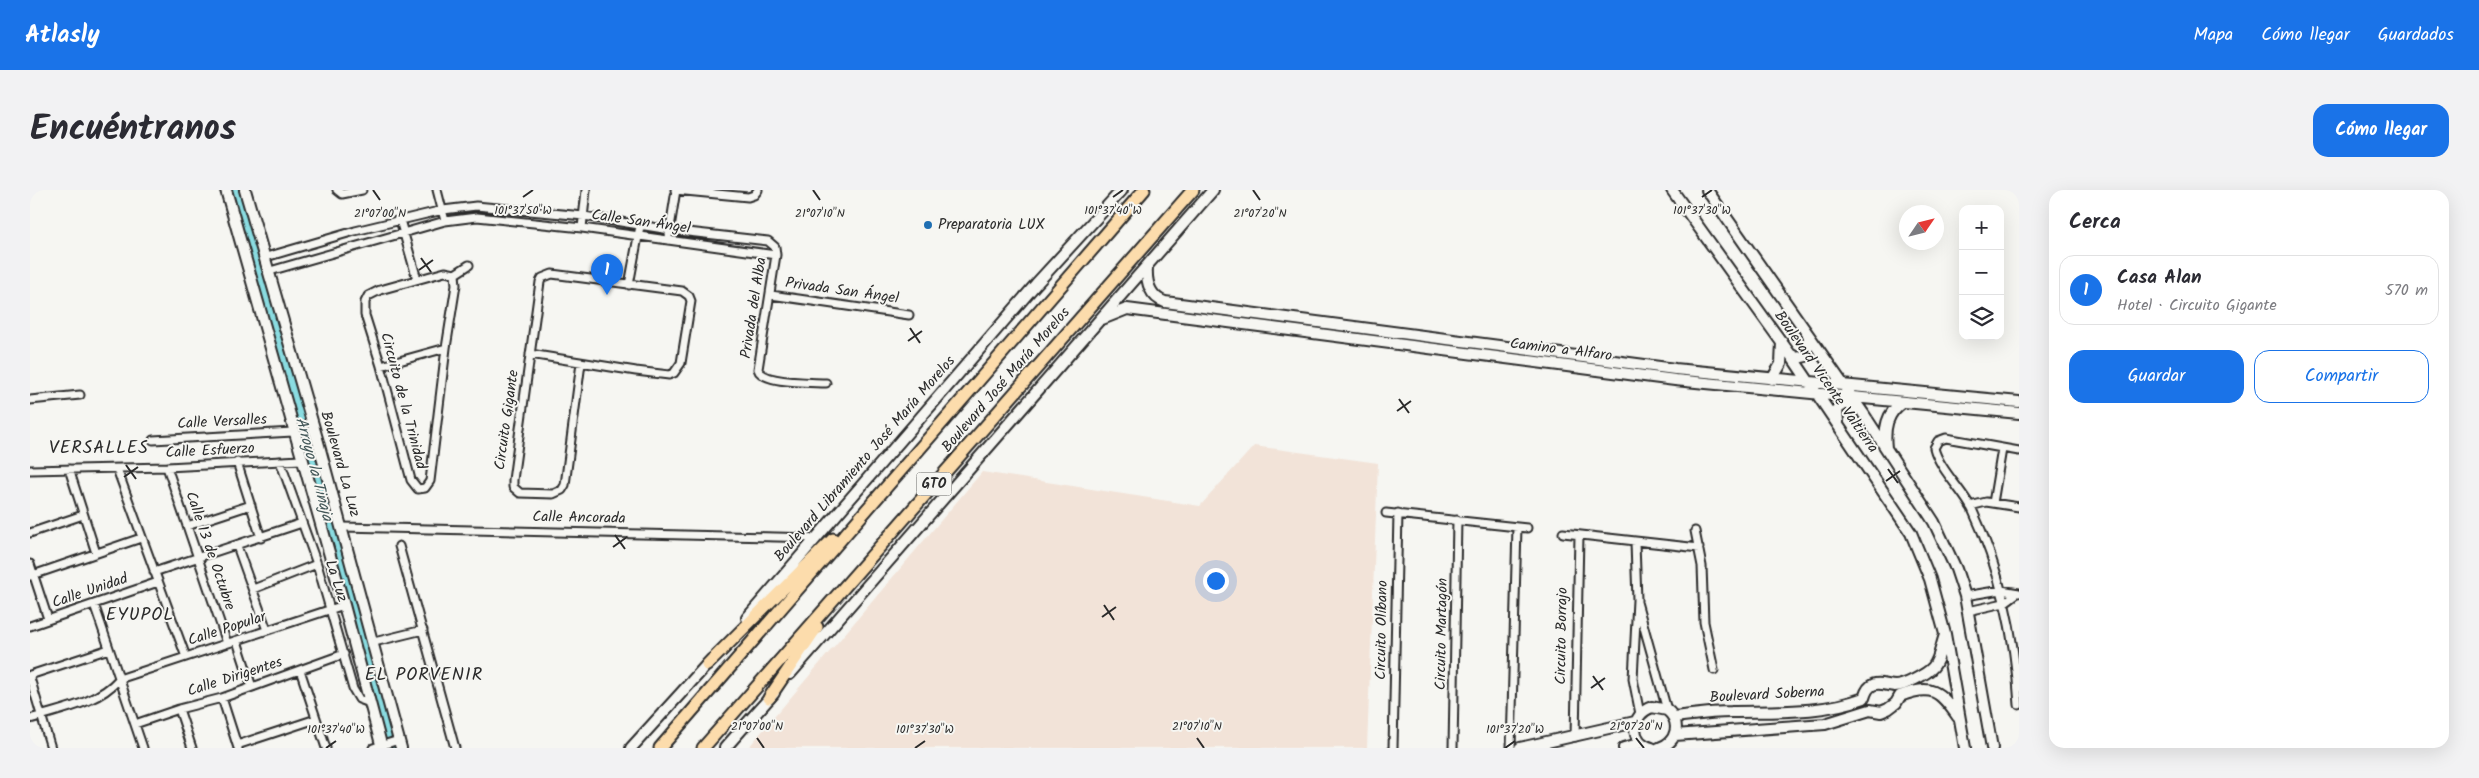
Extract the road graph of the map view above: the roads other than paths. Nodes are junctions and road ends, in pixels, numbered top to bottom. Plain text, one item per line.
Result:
1 (226, 190) edge
2 (245, 190) edge
3 (337, 190) edge
4 (362, 190) edge
5 (437, 190) edge
6 (586, 190) edge
7 (676, 190) edge
8 (758, 190) edge
9 (1122, 190) edge
10 (1144, 190) edge
11 (1193, 190) edge
12 (1200, 190) edge
13 (1214, 190) edge
14 (1672, 190) edge
15 (1707, 190) edge
16 (443, 210) junction
17 (584, 216) junction
18 (400, 220) junction
19 (445, 221) junction
20 (1167, 222) junction
21 (640, 226) junction
22 (582, 228) junction
23 (670, 230) junction
24 (404, 233) junction
25 (638, 236) junction
26 (669, 240) junction
27 (768, 241) joint
28 (776, 255) junction
29 (266, 257) junction
30 (469, 265) dead end
31 (1147, 267) junction
32 (270, 271) junction
33 (455, 274) junction
34 (417, 279) junction
35 (629, 284) junction
36 (771, 295) junction
37 (909, 315) dead end
38 (1102, 319) junction
39 (1363, 328) junction
40 (1809, 337) junction
41 (1363, 340) junction
42 (1782, 342) junction
43 (1506, 346) junction
44 (446, 348) junction
45 (530, 354) junction
46 (1790, 354) junction
47 (1505, 358) junction
48 (582, 363) junction
49 (381, 366) junction
50 (1772, 379) junction
51 (826, 383) dead end
52 (1810, 383) junction
53 (1842, 385) junction
54 (1817, 394) junction
55 (80, 396) dead end
56 (1851, 397) junction
57 (30, 400) edge
58 (1903, 402) junction
59 (2019, 402) edge
60 (1992, 404) junction
61 (1863, 413) junction
62 (2019, 413) edge
63 (1838, 424) junction
64 (293, 432) junction
65 (153, 440) dead end
66 (1886, 449) junction
67 (2002, 449) junction
68 (2019, 451) edge
69 (301, 460) junction
70 (280, 461) junction
71 (237, 462) junction
72 (168, 467) junction
73 (69, 469) junction
74 (117, 469) junction
75 (30, 470) edge
76 (1993, 503) junction
77 (251, 505) junction
78 (1970, 506) junction
79 (2019, 507) edge
80 (1386, 512) dead end
81 (1398, 513) junction
82 (83, 515) junction
83 (1457, 520) junction
84 (302, 523) junction
85 (854, 525) junction
86 (187, 526) junction
87 (342, 527) junction
88 (1517, 527) junction
89 (1528, 528) dead end
90 (1695, 531) dead end
91 (30, 533) edge
92 (1564, 533) dead end
93 (1578, 535) junction
94 (141, 538) junction
95 (261, 538) junction
96 (816, 538) junction
97 (1636, 542) junction
98 (237, 546) junction
99 (399, 546) dead end
100 (1700, 548) junction
101 (96, 553) junction
102 (198, 558) junction
103 (30, 564) edge
104 (317, 564) junction
105 (154, 572) junction
106 (32, 575) edge
107 (158, 582) junction
108 (847, 584) junction
109 (253, 589) junction
110 (2001, 590) junction
111 (2018, 594) edge
112 (1965, 596) junction
113 (1637, 600) junction
114 (2004, 603) junction
115 (94, 604) junction
116 (344, 605) junction
117 (331, 609) junction
118 (1968, 611) junction
119 (48, 619) junction
120 (30, 626) edge
121 (267, 630) junction
122 (423, 630) junction
123 (1945, 634) junction
124 (237, 641) junction
125 (374, 642) junction
126 (227, 643) junction
127 (109, 649) junction
128 (2017, 649) edge
129 (344, 654) junction
130 (186, 657) junction
131 (2018, 658) edge
132 (707, 665) junction
133 (300, 670) junction
134 (1714, 670) dead end
135 (30, 677) edge
136 (119, 679) junction
137 (1894, 686) junction
138 (252, 687) junction
139 (1900, 696) junction
140 (222, 698) junction
141 (769, 698) junction
142 (1864, 698) junction
143 (370, 703) junction
144 (2019, 705) edge
145 (179, 709) junction
146 (1870, 710) junction
147 (1670, 713) junction
148 (41, 715) junction
149 (1637, 718) junction
150 (30, 719) edge
151 (316, 719) junction
152 (1961, 721) junction
153 (135, 724) junction
154 (1675, 735) junction
155 (1575, 737) junction
156 (398, 743) edge
157 (1642, 743) junction
158 (237, 746) edge
159 (380, 746) edge
160 (51, 748) edge
161 (143, 748) edge
162 (192, 748) edge
163 (326, 748) edge
164 (455, 748) edge
165 (631, 748) edge
166 (660, 748) edge
167 (703, 748) edge
168 (724, 748) edge
169 (1393, 748) edge
170 (1454, 748) edge
171 (1512, 748) edge
172 (1520, 748) edge
173 (1624, 748) edge
174 (1652, 748) edge
175 (1659, 748) edge
176 (1965, 748) edge
177 (1992, 748) edge

1 - 64 street
2 - 29 street, Boulevard La Luz
3 - 4 street
5 - 16 street
6 - 17 street
7 - 8 street
7 - 23 street
9 - 96 street, Boulevard Libramiento José María Morelos
10 - 85 main road, Boulevard José María Morelos / GTO
11 - 20 main road, Boulevard José María Morelos / GTO
12 - 20 main road
13 - 31 street
14 - 42 street, Boulevard Vicente Valtierra
15 - 40 street, Boulevard Vicente Valtierra
16 - 17 street, Calle San Ángel
16 - 18 street, Calle San Ángel
16 - 19 street
17 - 21 street, Calle San Ángel
17 - 22 street
18 - 24 street
18 - 29 street, Calle San Ángel
19 - 22 street, Calle San Ángel
19 - 24 street, Calle San Ángel
20 - 108 main road, Boulevard José María Morelos / GTO
21 - 23 street, Calle San Ángel
21 - 25 street
22 - 25 street, Calle San Ángel
23 - 26 street
23 - 27 street, Calle San Ángel
24 - 32 street, Calle San Ángel
24 - 34 street
25 - 26 street, Calle San Ángel
25 - 35 street
26 - 28 street, Calle San Ángel
27 - 28 street, Privada del Alba
28 - 36 street, Privada del Alba
29 - 32 street, Boulevard La Luz
30 - 33 street, Circuito de la Trinidad
31 - 38 street
31 - 39 street, Camino a Alfaro
32 - 87 street, Boulevard La Luz
33 - 34 street, Circuito de la Trinidad
33 - 44 street, Circuito de la Trinidad
34 - 49 street, Circuito de la Trinidad
35 - 45 street, Circuito Gigante
35 - 48 street, Circuito Gigante
36 - 37 street, Privada San Ángel
36 - 51 street, Privada del Alba
38 - 41 street, Camino a Alfaro
38 - 141 street
39 - 41 street
39 - 43 street, Camino a Alfaro
40 - 46 street
40 - 53 street, Boulevard Vicente Valtierra
41 - 47 street, Camino a Alfaro
42 - 46 street, Boulevard Vicente Valtierra
42 - 50 street
43 - 47 street
43 - 50 street, Camino a Alfaro
44 - 49 street
44 - 49 street, Circuito de la Trinidad
45 - 48 street, Circuito Gigante
45 - 48 street, Circuito Gigante
46 - 52 street, Boulevard Vicente Valtierra
47 - 54 street, Camino a Alfaro
50 - 52 street, Camino a Alfaro
52 - 53 street, Camino a Alfaro
52 - 54 street, Boulevard Vicente Valtierra
53 - 56 street, Boulevard Vicente Valtierra
53 - 60 street, Camino a Alfaro
54 - 56 street, Camino a Alfaro
54 - 63 street, Boulevard Vicente Valtierra
55 - 57 street
56 - 58 street, Camino a Alfaro
56 - 61 street, Boulevard Vicente Valtierra
58 - 60 street, Camino a Alfaro
58 - 66 street
59 - 60 street, Camino a Alfaro
60 - 62 street, Camino a Alfaro
61 - 63 street
61 - 66 street, Boulevard Vicente Valtierra
63 - 123 street, Boulevard Vicente Valtierra
64 - 65 street, Calle Versalles
64 - 69 street
66 - 112 street, Boulevard Vicente Valtierra
67 - 68 street
67 - 76 street
67 - 78 street
69 - 70 street, Calle Esfuerzo
69 - 116 street
70 - 71 street, Calle Esfuerzo
70 - 84 street, La Luz
71 - 72 street, Calle Esfuerzo
71 - 77 street
72 - 74 street, Calle Esfuerzo
72 - 86 street, Calle 13 de Octubre
73 - 74 street, Calle Esfuerzo
73 - 75 street, Calle Esfuerzo
73 - 82 street
74 - 94 street
76 - 78 street
76 - 79 street
77 - 86 street
77 - 95 street
78 - 110 street
80 - 81 street
81 - 83 street
81 - 169 street, Circuito Olíbano
82 - 91 street
82 - 101 street
83 - 88 street
83 - 170 street, Circuito Martagón
84 - 95 street
84 - 104 street, La Luz
85 - 132 main road
85 - 166 main road, Boulevard José María Morelos / GTO
86 - 102 street, Calle 13 de Octubre
87 - 96 street, Calle Ancorada
87 - 125 street, Boulevard La Luz
88 - 89 street
88 - 171 street
90 - 100 street
92 - 93 street
93 - 97 street
93 - 155 street, Circuito Borrajo
94 - 101 street
94 - 105 street
95 - 98 street
96 - 132 street, Boulevard Libramiento José María Morelos
97 - 100 street
97 - 113 street
98 - 102 street
98 - 109 street
99 - 122 street
100 - 134 street
101 - 106 street
102 - 105 street
102 - 126 street, Calle 13 de Octubre
103 - 106 street
104 - 109 street
104 - 117 street, La Luz
105 - 107 street
106 - 119 street
107 - 115 street, Calle Unidad
107 - 130 street
108 - 141 main road
108 - 167 main road, Boulevard José María Morelos / GTO
109 - 121 street
110 - 111 street
110 - 112 street
110 - 114 street
111 - 114 street
112 - 118 street, Boulevard Vicente Valtierra
113 - 147 street
113 - 149 street
114 - 118 street
114 - 128 street
115 - 119 street, Calle Unidad
115 - 127 street
116 - 117 street, Calle Popular
116 - 143 street
117 - 121 street, Calle Popular
117 - 129 street, La Luz
118 - 177 street, Boulevard Vicente Valtierra
119 - 120 street, Calle Unidad
121 - 124 street, Calle Popular
122 - 125 street
122 - 164 street
123 - 137 street, Boulevard Soberna
123 - 152 street, Boulevard Vicente Valtierra
124 - 126 street, Calle Popular
124 - 138 street
125 - 156 street, Boulevard La Luz
126 - 130 street, Calle Popular
127 - 135 street
127 - 136 street
128 - 131 street
129 - 133 street, Calle Dirigentes
129 - 143 street, La Luz
130 - 136 street, Calle Popular
131 - 144 street
132 - 165 street, Boulevard Libramiento José María Morelos
133 - 138 street, Calle Dirigentes
133 - 151 street
135 - 148 street
136 - 148 street
136 - 153 street
137 - 139 street
137 - 142 street, Boulevard Soberna
138 - 140 street, Calle Dirigentes
139 - 146 street, Boulevard Soberna
139 - 152 street, Boulevard Soberna
140 - 145 street, Calle Dirigentes
140 - 158 street
141 - 168 street
142 - 146 street
142 - 147 street, Boulevard Soberna
143 - 159 street
145 - 153 street, Calle Dirigentes
145 - 162 street
146 - 154 street, Boulevard Soberna
147 - 149 street, Boulevard Soberna
147 - 154 street
148 - 150 street
148 - 160 street
149 - 155 street
149 - 157 street
151 - 158 street
151 - 163 street
152 - 176 street, Boulevard Vicente Valtierra
153 - 161 street
154 - 175 street
155 - 172 street
156 - 159 street
157 - 173 street
157 - 174 street

